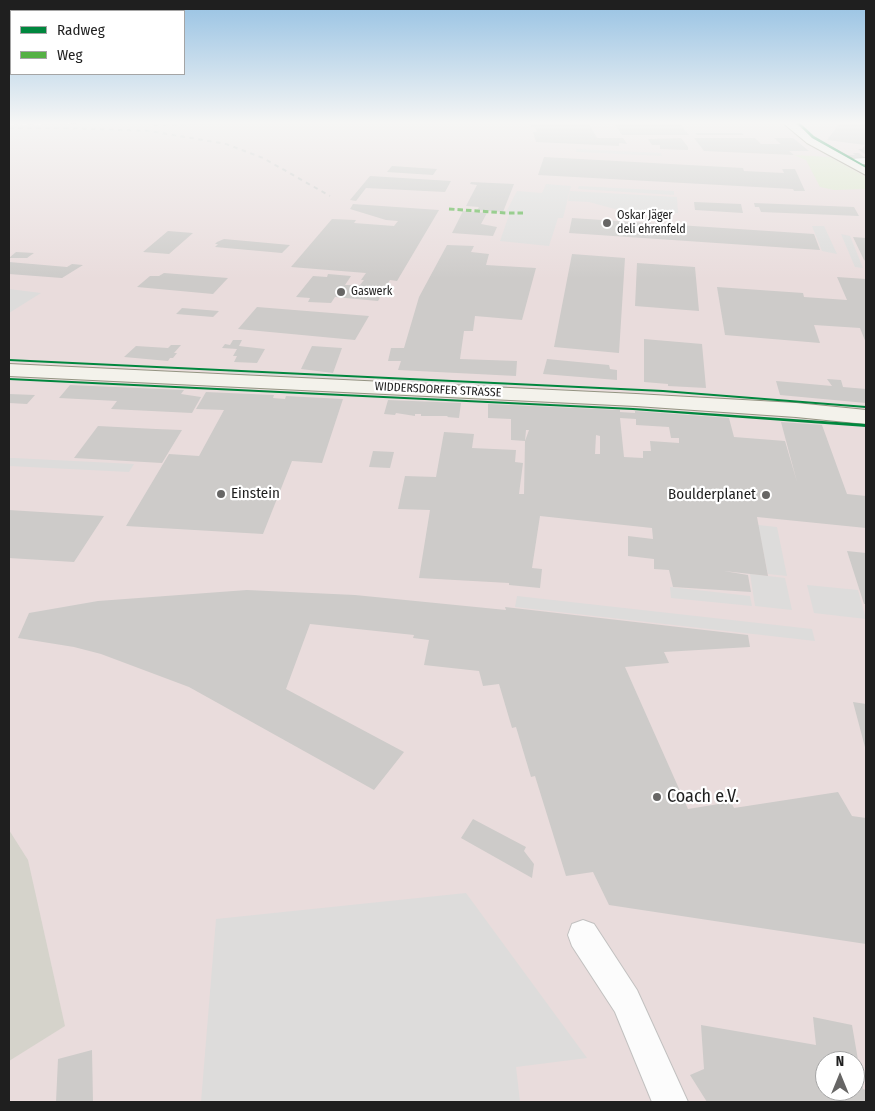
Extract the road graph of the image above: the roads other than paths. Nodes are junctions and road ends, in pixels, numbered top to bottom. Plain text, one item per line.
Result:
1 (9, 370) edge
2 (866, 417) edge
3 (583, 935) dead end
4 (670, 1102) edge

1 - 2 main road, WIDDERSDORFER STRASSE
3 - 4 street

